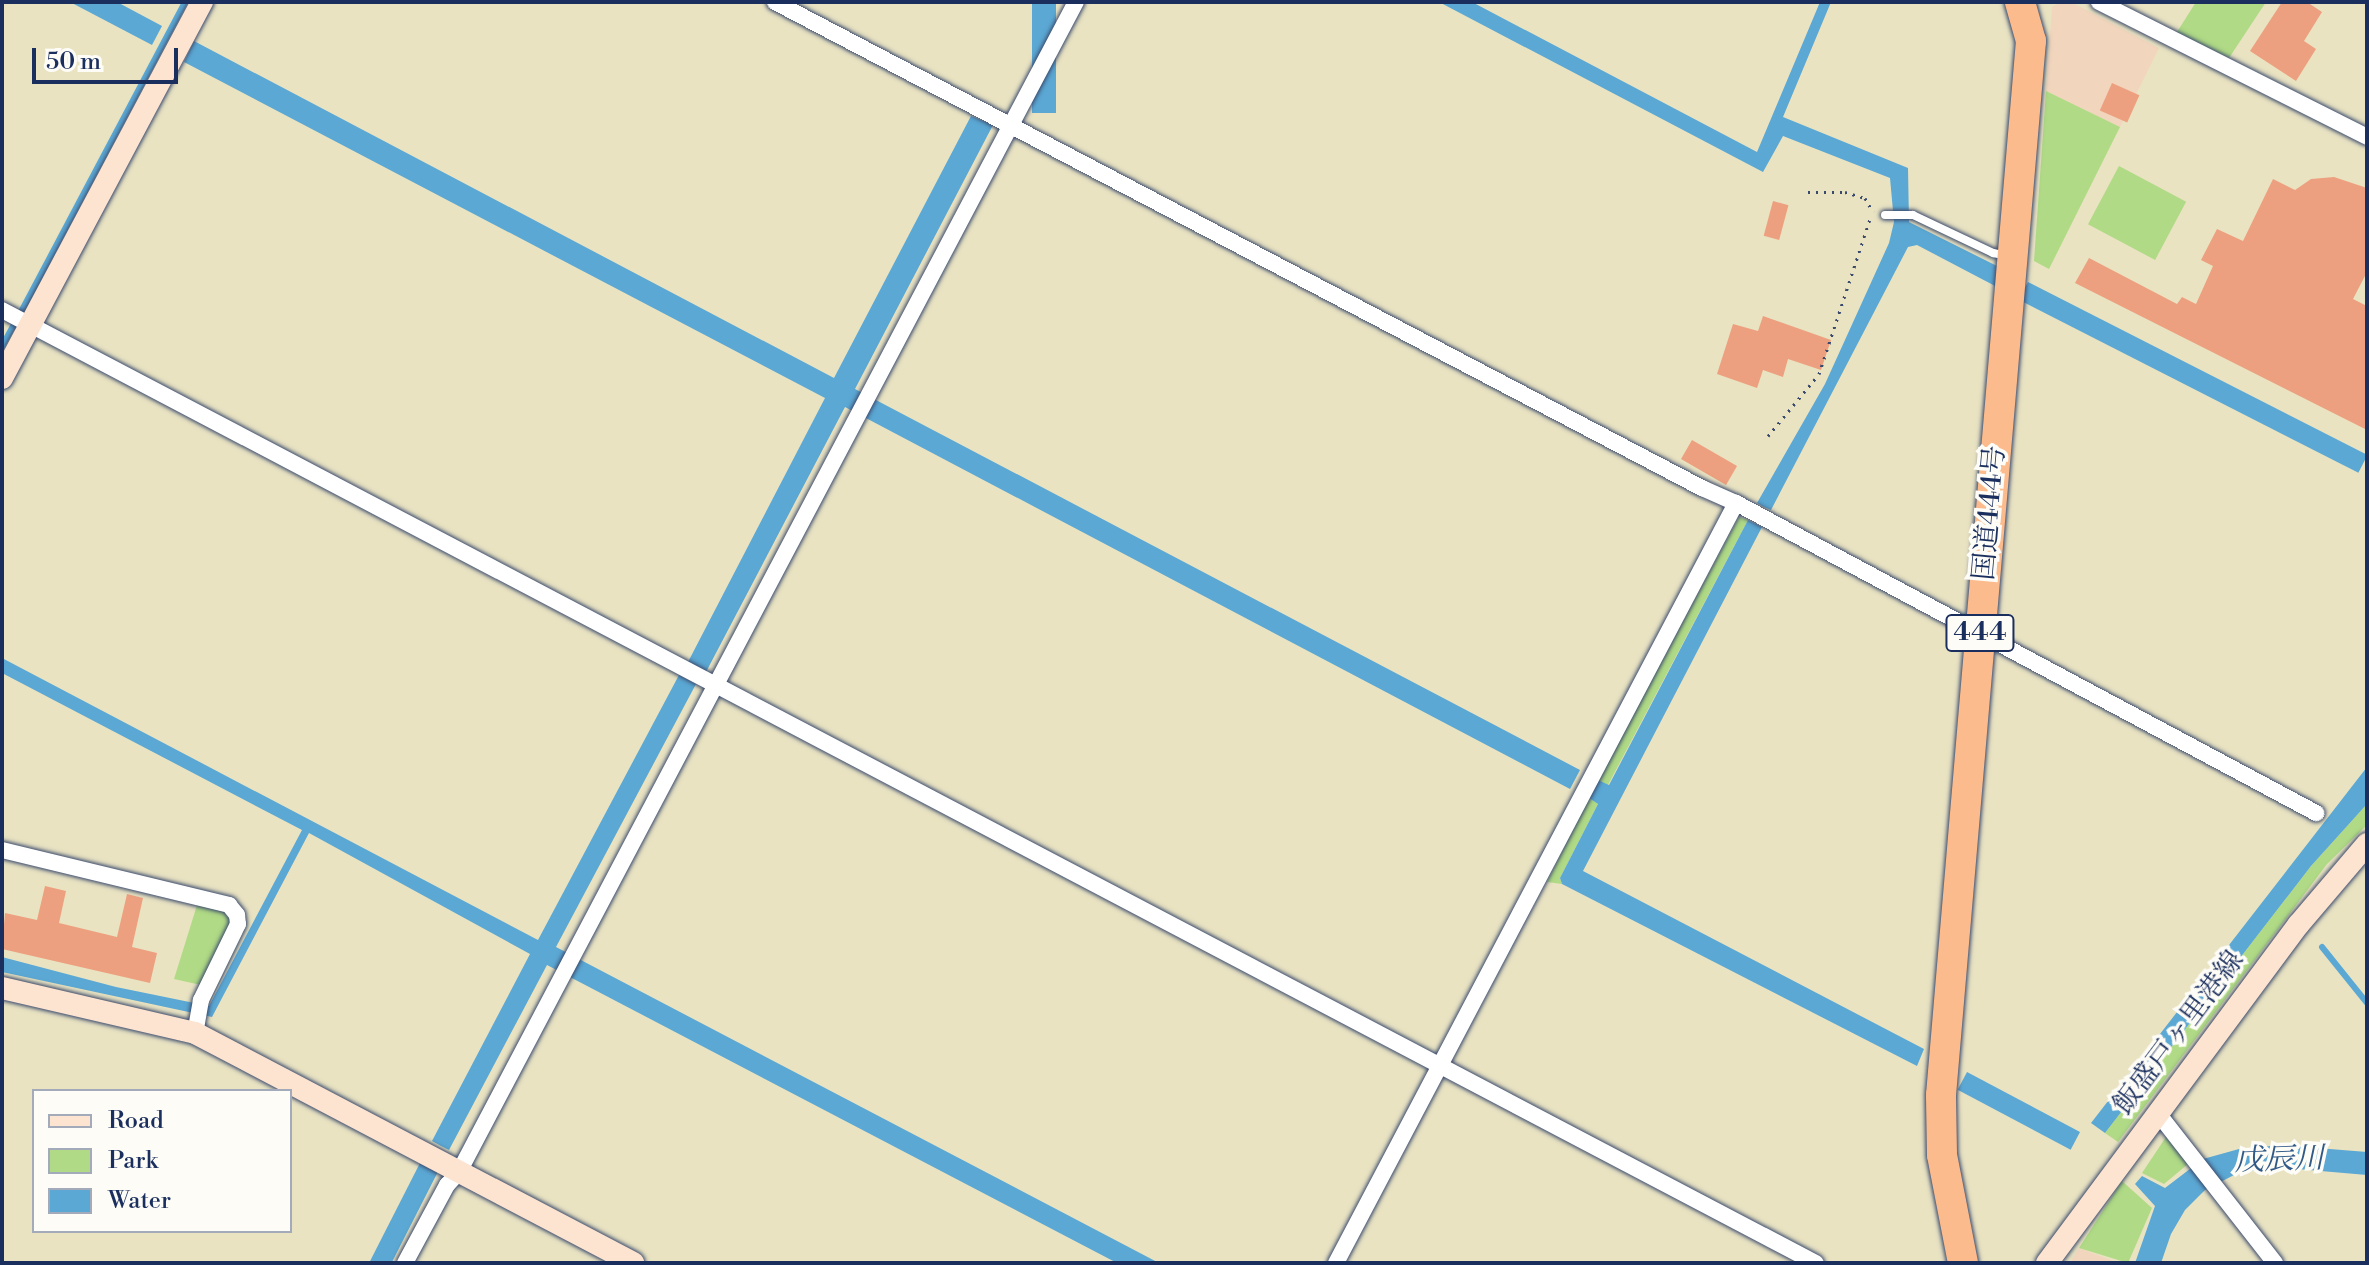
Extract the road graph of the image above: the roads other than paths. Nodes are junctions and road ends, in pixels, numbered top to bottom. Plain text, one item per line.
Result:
1 (202, 2) edge
2 (775, 2) edge
3 (1076, 2) edge
4 (2020, 2) edge
5 (2099, 2) edge
6 (2122, 7) edge
7 (1011, 126) junction
8 (2367, 137) edge
9 (1885, 215) road end
10 (2012, 258) junction
11 (2, 310) edge
12 (30, 325) junction
13 (2, 378) edge
14 (1736, 503) junction
15 (1980, 631) junction
16 (716, 685) junction
17 (2316, 813) dead end
18 (2367, 844) edge
19 (2, 850) edge
20 (2, 988) edge
21 (196, 1025) junction
22 (1440, 1065) junction
23 (2157, 1112) junction
24 (459, 1172) junction
25 (405, 1263) edge
26 (633, 1263) edge
27 (1336, 1263) edge
28 (1816, 1263) edge
29 (1963, 1263) edge
30 (2047, 1263) edge
31 (2275, 1263) edge

1 - 12 street
2 - 7 street
3 - 7 street
4 - 10 highway, 国道444号 / 444
5 - 6 street
6 - 8 street
7 - 14 street
7 - 16 street
9 - 10 lane
10 - 15 highway, 国道444号 / 444
11 - 12 street
12 - 13 street
12 - 16 street
14 - 15 street
14 - 22 street
15 - 17 street
15 - 29 highway, 国道444号 / 444
16 - 22 street
16 - 24 street
18 - 23 street, 飯盛戸ヶ里港線
19 - 21 street
20 - 21 street
21 - 24 street
22 - 27 street
22 - 28 street
23 - 30 street, 飯盛戸ヶ里港線
23 - 31 street
24 - 25 street
24 - 26 street

